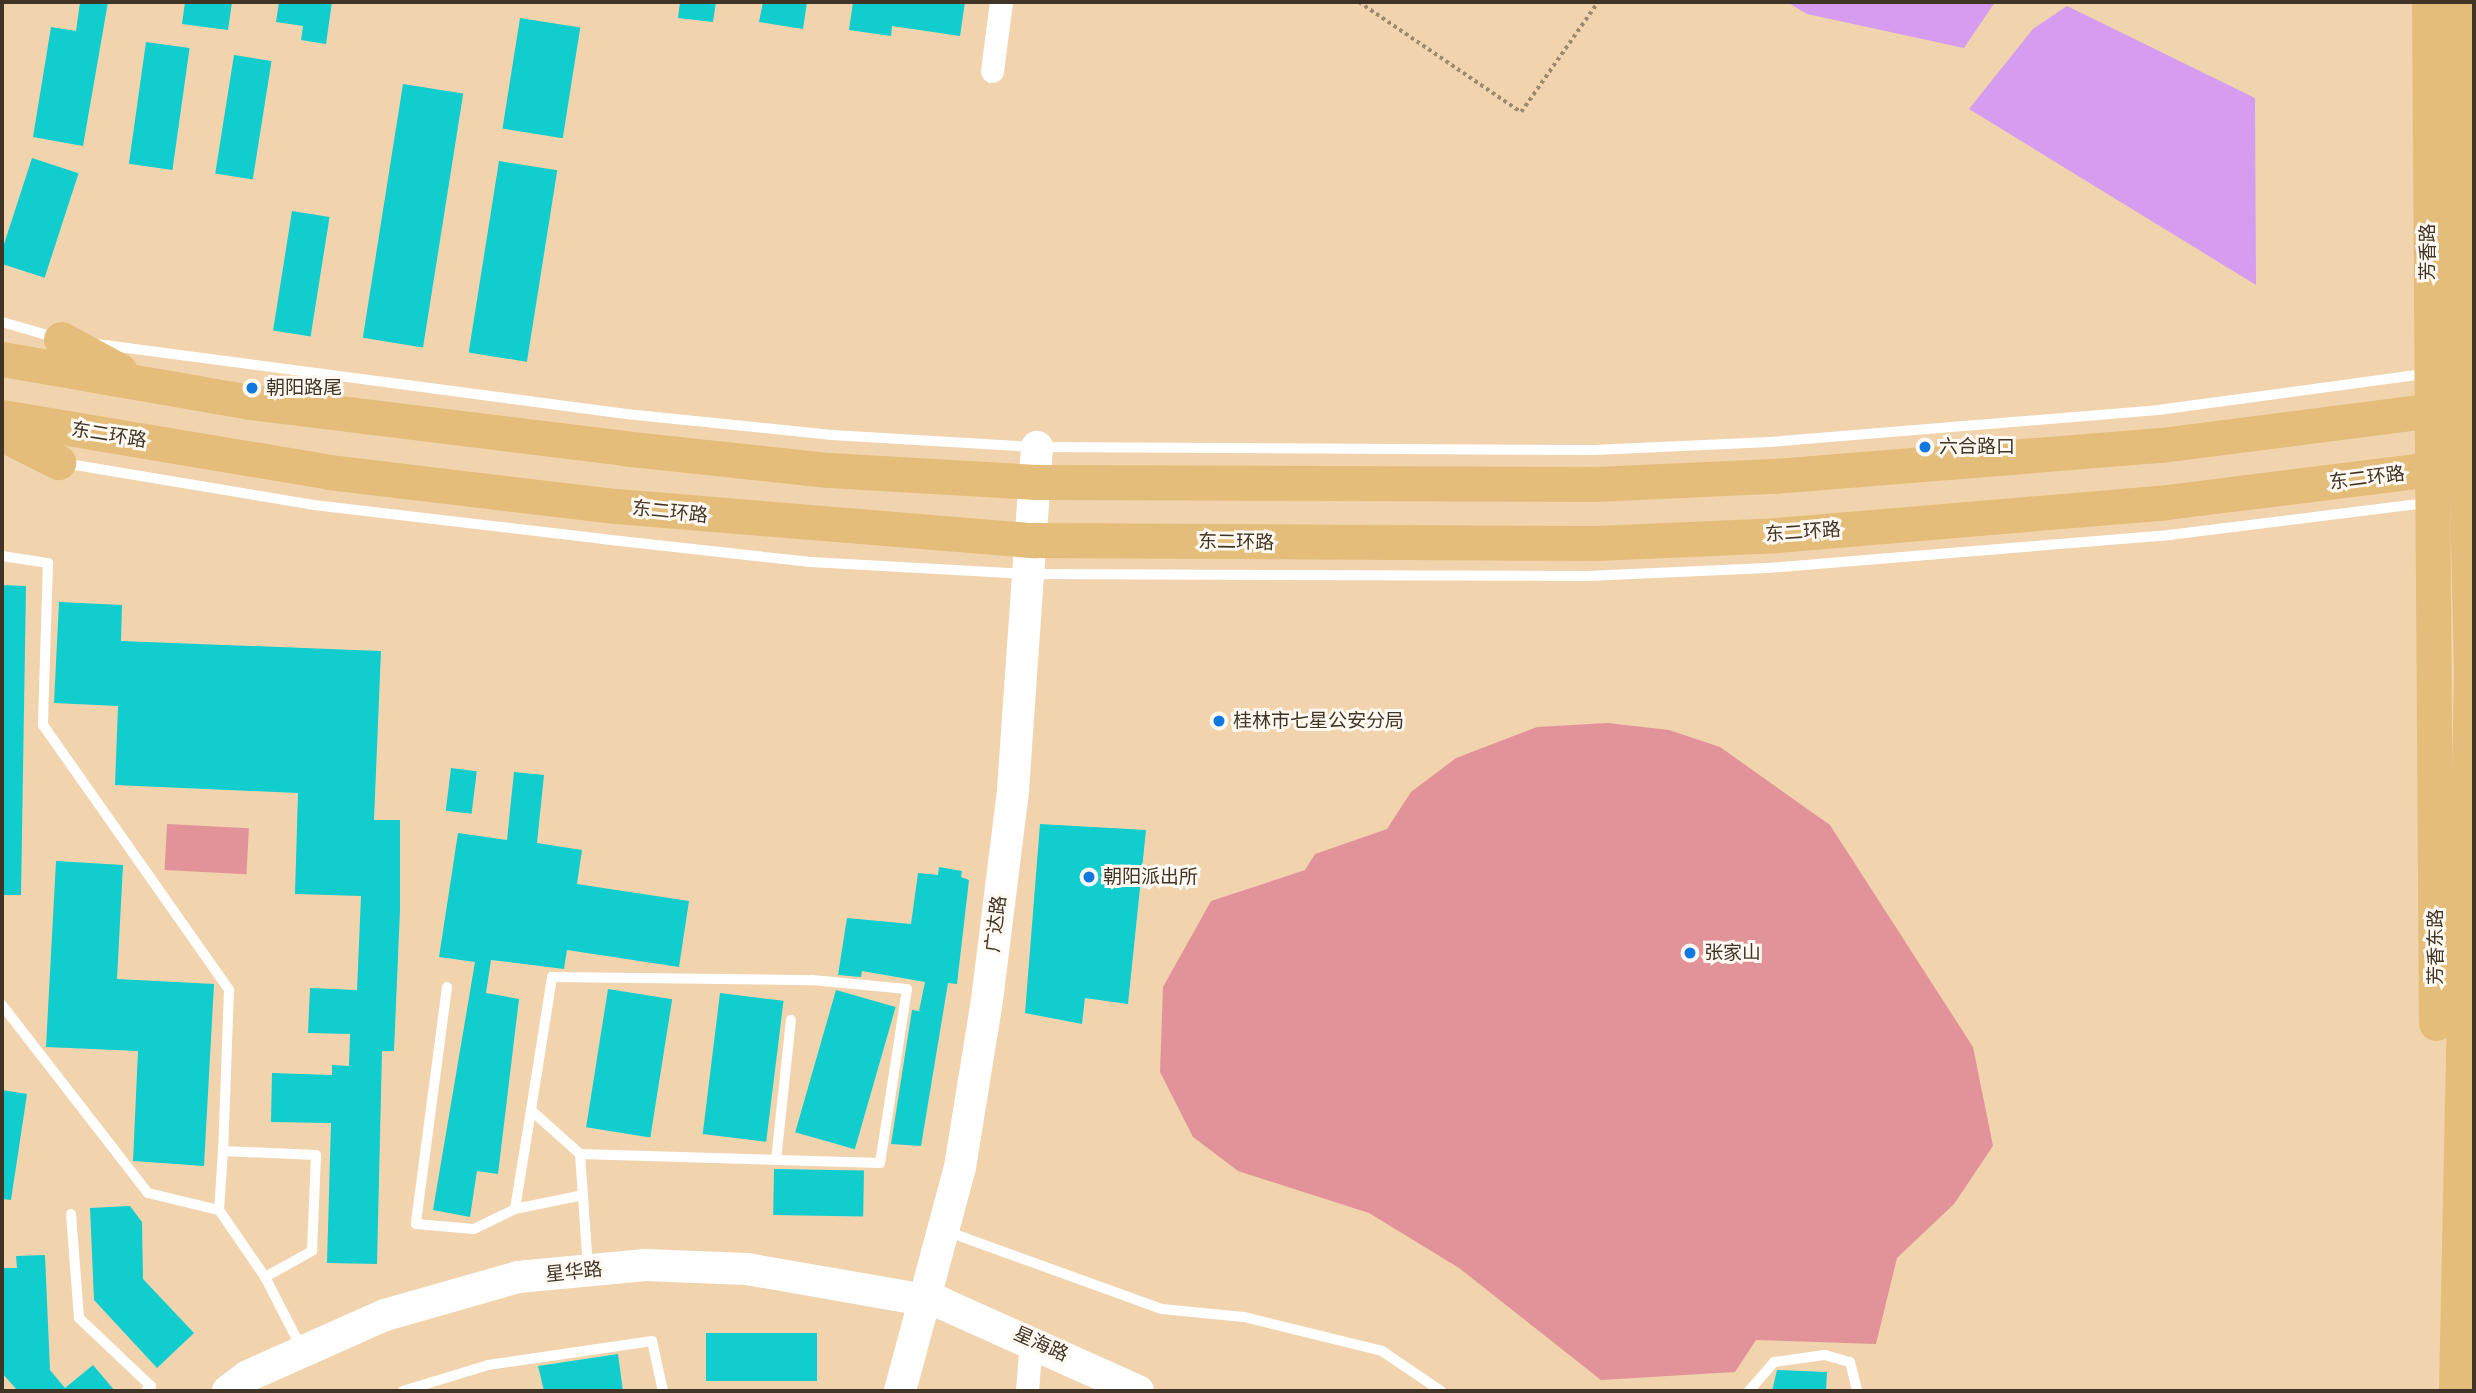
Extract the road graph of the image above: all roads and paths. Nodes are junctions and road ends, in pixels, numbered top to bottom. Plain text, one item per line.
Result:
1 (1001, 2) edge
2 (1359, 2) edge
3 (1598, 2) edge
4 (2429, 2) edge
5 (2456, 2) edge
6 (992, 71) dead end
7 (2, 322) edge
8 (61, 339) junction
9 (2, 359) edge
10 (2454, 370) edge
11 (151, 387) junction
12 (2455, 408) edge
13 (2, 417) edge
14 (7, 444) edge
15 (1037, 447) junction
16 (58, 462) joint
17 (1036, 482) junction
18 (2455, 488) edge
19 (2, 556) edge
20 (1031, 557) junction
21 (447, 987) dead end
22 (2, 1005) edge
23 (791, 1020) dead end
24 (531, 1110) junction
25 (222, 1151) junction
26 (580, 1154) junction
27 (776, 1160) junction
28 (583, 1195) junction
29 (515, 1209) junction
30 (219, 1210) junction
31 (71, 1214) dead end
32 (943, 1230) junction
33 (588, 1270) junction
34 (265, 1277) junction
35 (933, 1302) junction
36 (1031, 1340) junction
37 (303, 1352) junction
38 (146, 1391) edge
39 (228, 1391) edge
40 (403, 1391) edge
41 (663, 1391) edge
42 (900, 1391) edge
43 (1027, 1391) edge
44 (1138, 1391) edge
45 (1441, 1391) edge
46 (1749, 1391) edge
47 (1857, 1391) edge
48 (2435, 1391) edge
49 (2456, 1391) edge

1 - 6 street
2 - 3 path
4 - 10 main road, 芳香路
5 - 10 main road, 芳香路
7 - 8 lane
8 - 11 main road
8 - 15 lane
9 - 11 main road
10 - 12 main road, 芳香路
10 - 15 lane
11 - 17 main road
12 - 17 main road
12 - 18 main road, 芳香路
13 - 20 main road, 东二环路
14 - 16 main road
15 - 17 street, 广达路
16 - 20 lane
17 - 20 street, 广达路
18 - 20 main road, 东二环路
18 - 48 main road, 芳香东路
18 - 49 main road, 芳香东路
19 - 25 lane
20 - 32 street, 广达路
21 - 29 lane
22 - 30 lane
23 - 27 lane
24 - 26 lane
24 - 27 lane
24 - 29 lane
25 - 30 lane
25 - 34 lane
26 - 27 lane
26 - 28 lane
28 - 29 lane
28 - 33 lane
30 - 34 lane
31 - 38 lane
32 - 35 street, 广达路
32 - 45 lane
33 - 35 street, 星华路
33 - 37 street, 星华路
34 - 37 lane
35 - 36 street, 星海路
35 - 42 street, 广达路
36 - 43 street
36 - 44 street, 星海路
37 - 39 street, 星华路
40 - 41 lane
46 - 47 lane

